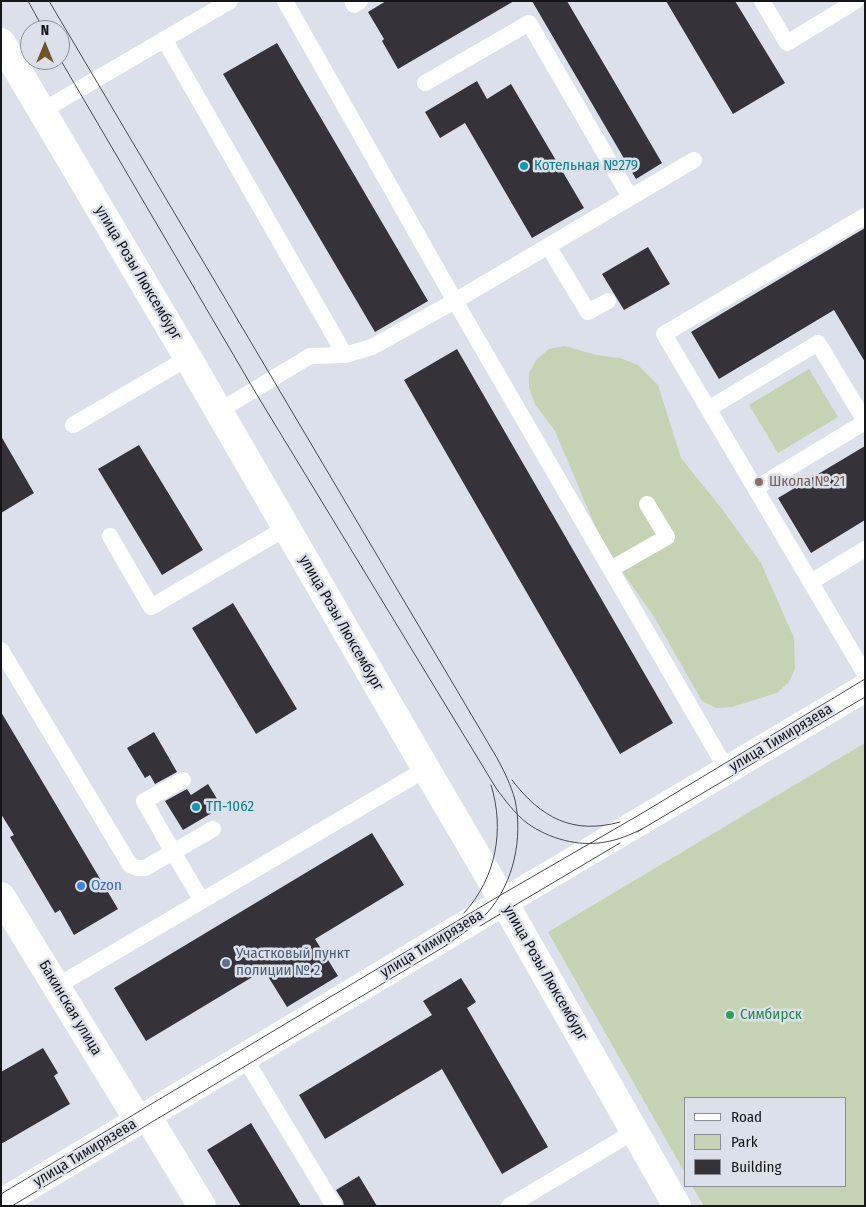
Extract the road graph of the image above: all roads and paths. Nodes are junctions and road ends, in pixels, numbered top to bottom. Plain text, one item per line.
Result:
1 (230, 1) edge
2 (285, 1) edge
3 (352, 1) edge
4 (360, 1) edge
5 (762, 1) edge
6 (856, 1) edge
7 (164, 39) junction
8 (1, 42) edge
9 (425, 83) dead end
10 (42, 111) junction
11 (694, 160) dead end
12 (630, 197) junction
13 (865, 216) edge
14 (548, 246) junction
15 (455, 301) junction
16 (608, 301) dead end
17 (346, 355) junction
18 (188, 358) junction
19 (708, 409) junction
20 (219, 411) junction
21 (865, 422) edge
22 (73, 425) dead end
23 (756, 488) junction
24 (647, 504) dead end
25 (286, 528) junction
26 (110, 536) dead end
27 (865, 549) edge
28 (610, 569) junction
29 (811, 582) junction
30 (1, 650) edge
31 (865, 674) edge
32 (865, 688) edge
33 (426, 769) junction
34 (727, 770) junction
35 (183, 780) dead end
36 (212, 829) dead end
37 (174, 852) junction
38 (1, 896) edge
39 (202, 901) junction
40 (504, 902) junction
41 (57, 986) junction
42 (244, 1057) junction
43 (142, 1118) junction
44 (635, 1131) junction
45 (15, 1201) edge
46 (202, 1206) edge
47 (334, 1206) edge
48 (509, 1206) edge
49 (677, 1206) edge

1 - 7 lane
2 - 15 lane
3 - 4 lane
5 - 6 lane
7 - 10 lane
7 - 17 lane
8 - 10 main road, улица Розы Люксембург
9 - 12 lane
10 - 18 main road, улица Розы Люксембург
11 - 12 lane
12 - 14 lane
13 - 19 lane
14 - 15 lane
14 - 16 lane
15 - 17 lane
15 - 28 lane
17 - 20 lane
18 - 20 main road, улица Розы Люксембург
18 - 22 lane
19 - 21 lane
19 - 23 lane
20 - 25 main road, улица Розы Люксембург
21 - 23 lane
23 - 29 lane
24 - 28 lane
25 - 26 lane
25 - 33 main road, улица Розы Люксембург
27 - 29 lane
28 - 34 lane
29 - 31 lane
30 - 37 lane
32 - 34 main road, улица Тимирязева
33 - 39 lane
33 - 40 main road, улица Розы Люксембург
34 - 40 main road, улица Тимирязева
35 - 37 lane
36 - 37 lane
37 - 39 lane
38 - 41 main road, Бакинская улица
39 - 41 lane
40 - 42 main road, улица Тимирязева
40 - 44 main road, улица Розы Люксембург
41 - 43 main road, Бакинская улица
42 - 43 main road, улица Тимирязева
42 - 47 lane
43 - 45 main road, улица Тимирязева
43 - 46 main road, Бакинская улица
44 - 48 lane
44 - 49 main road, улица Розы Люксембург

